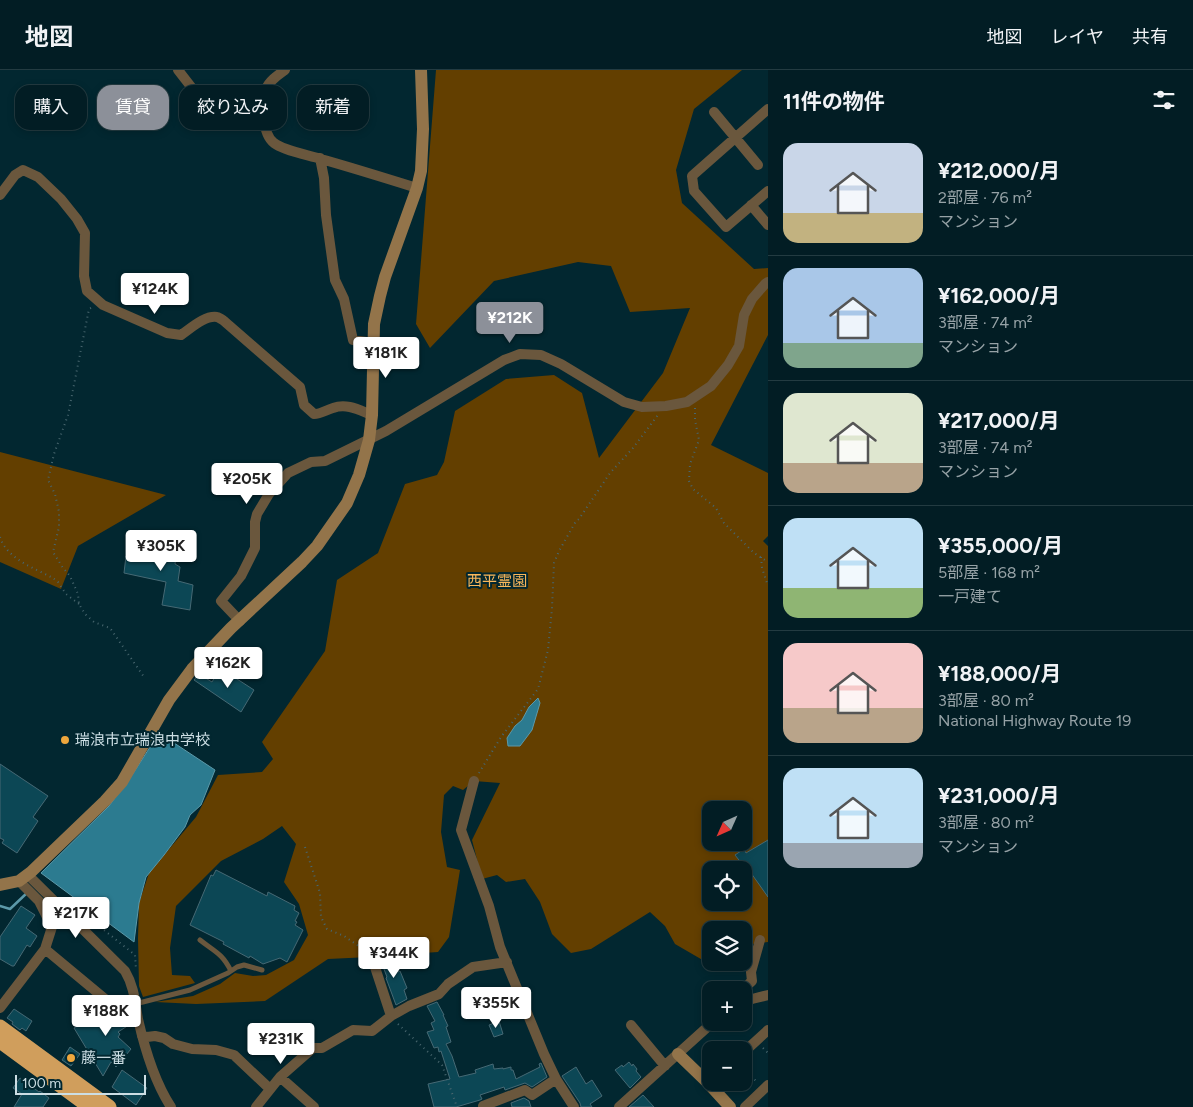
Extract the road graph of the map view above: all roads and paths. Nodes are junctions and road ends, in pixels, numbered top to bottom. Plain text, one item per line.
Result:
1 (178, 70) edge
2 (284, 70) edge
3 (421, 70) edge
4 (190, 85) edge
5 (268, 85) edge
6 (768, 109) edge
7 (714, 112) dead end
8 (266, 130) edge
9 (735, 138) junction
10 (320, 158) junction
11 (758, 165) dead end
12 (417, 188) junction
13 (768, 191) edge
14 (0, 196) edge
15 (751, 206) junction
16 (768, 225) edge
17 (768, 282) edge
18 (98, 301) junction
19 (373, 343) junction
20 (695, 396) junction
21 (666, 406) junction
22 (372, 415) junction
23 (369, 440) junction
24 (0, 537) edge
25 (761, 558) junction
26 (768, 562) edge
27 (768, 586) edge
28 (79, 604) junction
29 (240, 621) junction
30 (144, 676) dead end
31 (474, 781) joint
32 (306, 847) dead end
33 (24, 878) junction
34 (0, 885) edge
35 (68, 902) dead end
36 (200, 940) dead end
37 (760, 940) dead end
38 (44, 948) junction
39 (372, 958) joint
40 (507, 962) junction
41 (262, 970) dead end
42 (231, 971) junction
43 (131, 980) junction
44 (752, 981) edge
45 (768, 995) edge
46 (752, 999) edge
47 (135, 1002) junction
48 (0, 1008) edge
49 (391, 1016) junction
50 (631, 1025) dead end
51 (0, 1027) edge
52 (768, 1030) edge
53 (704, 1031) edge
54 (142, 1036) junction
55 (0, 1041) edge
56 (752, 1045) edge
57 (678, 1054) junction
58 (665, 1066) junction
59 (702, 1075) edge
60 (752, 1076) edge
61 (280, 1077) junction
62 (556, 1079) junction
63 (766, 1087) edge
64 (270, 1089) junction
65 (717, 1091) edge
66 (90, 1107) edge
67 (109, 1107) edge
68 (170, 1107) edge
69 (256, 1107) edge
70 (314, 1107) edge
71 (457, 1107) edge
72 (482, 1107) edge
73 (574, 1107) edge
74 (618, 1107) edge
75 (730, 1107) edge
76 (744, 1107) edge

1 - 4 street
2 - 5 street
3 - 12 street
6 - 9 street
7 - 9 street
8 - 10 street
9 - 11 street
9 - 15 street
10 - 12 street
10 - 19 street
12 - 19 street
13 - 15 street
14 - 18 street
15 - 16 street
17 - 20 street
18 - 22 street
18 - 28 path
19 - 22 street
20 - 21 street
20 - 25 path
21 - 23 street
21 - 31 path
22 - 23 street
23 - 29 street
23 - 29 street
24 - 28 path
25 - 26 path
25 - 27 path
28 - 30 path
29 - 33 street
31 - 40 street
32 - 39 path
33 - 34 street
33 - 38 street
33 - 43 street
35 - 43 path
36 - 42 lane
37 - 44 street
38 - 47 street
38 - 48 street
39 - 49 street
40 - 49 street
40 - 62 street
41 - 42 lane
42 - 47 lane
43 - 47 street
45 - 46 street
47 - 54 street
49 - 61 street
49 - 71 path
50 - 58 street
51 - 67 highway
52 - 56 street
53 - 57 street
54 - 64 street
54 - 68 street
55 - 66 highway
57 - 58 street
57 - 59 street
58 - 74 street
60 - 63 path
61 - 64 street
61 - 70 street
62 - 72 street
62 - 73 street
63 - 76 street
64 - 69 street
65 - 75 street

